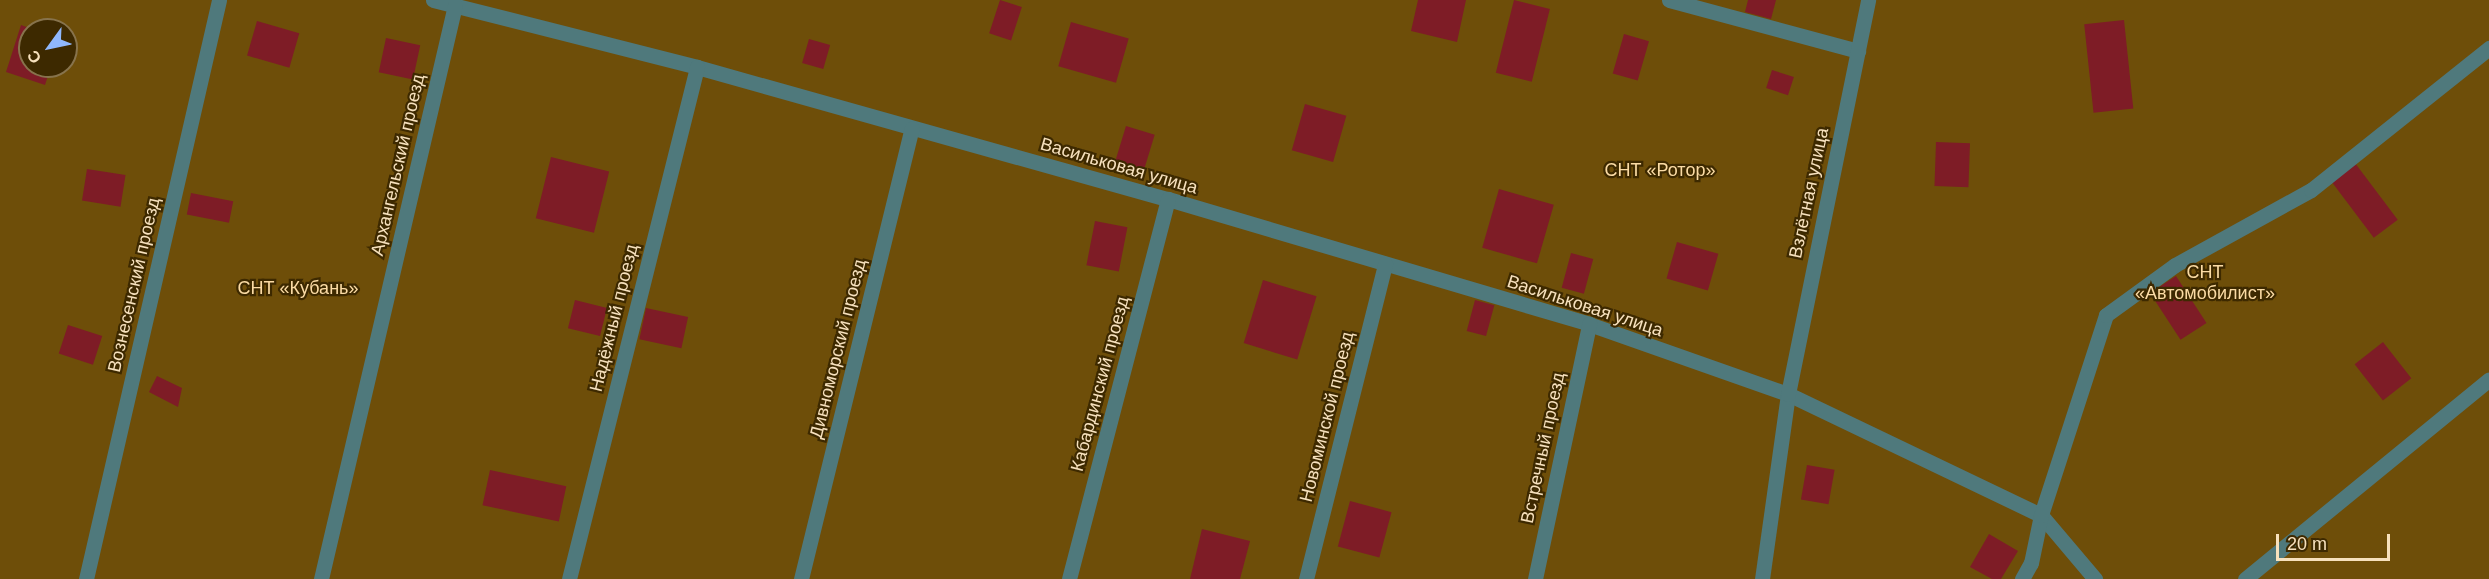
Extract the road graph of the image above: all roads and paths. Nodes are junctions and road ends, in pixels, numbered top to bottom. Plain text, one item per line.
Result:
1 (219, 0) edge
2 (433, 0) edge
3 (1669, 0) edge
4 (1868, 0) edge
5 (456, 6) junction
6 (2489, 48) edge
7 (1858, 51) junction
8 (697, 67) junction
9 (912, 128) junction
10 (1168, 199) junction
11 (1385, 264) junction
12 (1589, 324) junction
13 (2489, 379) edge
14 (1788, 394) junction
15 (2041, 515) junction
16 (86, 579) edge
17 (321, 579) edge
18 (569, 579) edge
19 (801, 579) edge
20 (1069, 579) edge
21 (1306, 579) edge
22 (1535, 579) edge
23 (1762, 579) edge
24 (2022, 579) edge
25 (2095, 579) edge
26 (2245, 579) edge

1 - 16 street, Вознесенский проезд
2 - 5 street, Васильковая улица
3 - 7 street
4 - 7 street, Взлётная улица
5 - 8 street, Васильковая улица
5 - 17 street, Архангельский проезд
6 - 15 street
7 - 14 street, Взлётная улица
8 - 9 street, Васильковая улица
8 - 18 street, Надёжный проезд
9 - 10 street, Васильковая улица
9 - 19 street, Дивноморский проезд
10 - 11 street, Васильковая улица
10 - 20 street, Кабардинский проезд
11 - 12 street, Васильковая улица
11 - 21 street, Новоминской проезд
12 - 14 street, Васильковая улица
12 - 22 street, Встречный проезд
13 - 26 street
14 - 15 street, Васильковая улица
14 - 23 street, Взлётная улица
15 - 24 street
15 - 25 street

